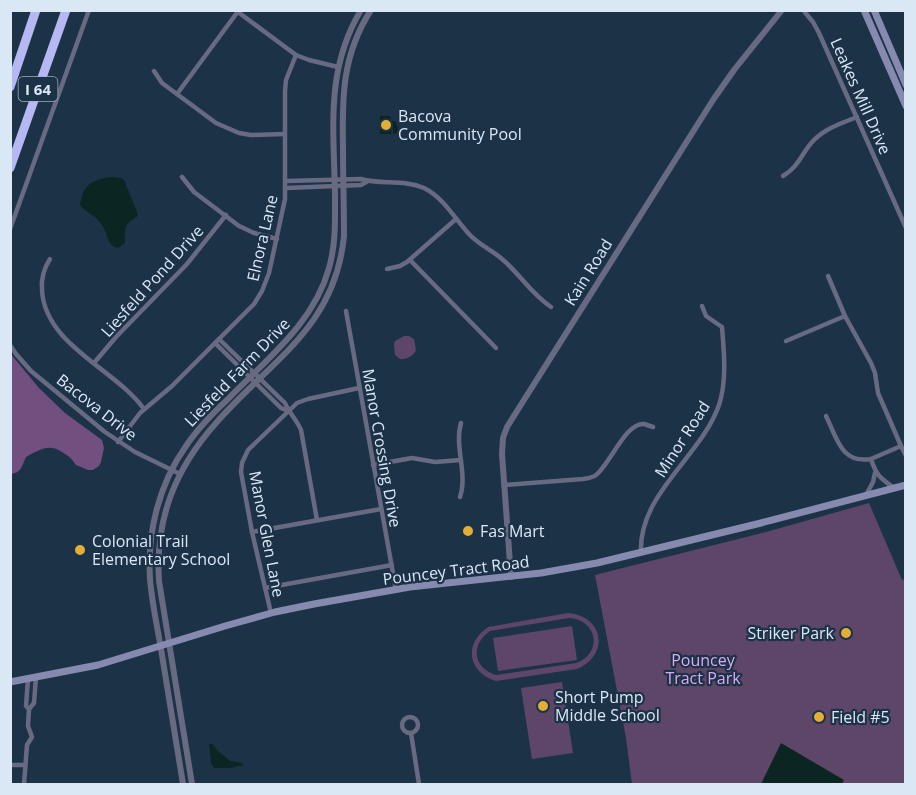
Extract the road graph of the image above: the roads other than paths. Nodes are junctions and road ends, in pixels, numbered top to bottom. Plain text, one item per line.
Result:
1 (36, 10) edge
2 (66, 10) edge
3 (89, 10) edge
4 (361, 10) edge
5 (371, 10) edge
6 (783, 10) edge
7 (802, 10) edge
8 (864, 10) edge
9 (874, 10) edge
10 (239, 11) edge
11 (296, 55) junction
12 (338, 67) junction
13 (154, 71) dead end
14 (906, 84) edge
15 (10, 87) edge
16 (177, 94) junction
17 (906, 106) edge
18 (857, 117) junction
19 (285, 134) junction
20 (10, 168) edge
21 (783, 176) dead end
22 (182, 177) dead end
23 (286, 181) junction
24 (335, 183) junction
25 (344, 183) junction
26 (286, 188) junction
27 (226, 215) junction
28 (456, 219) junction
29 (906, 228) edge
30 (10, 229) edge
31 (277, 239) junction
32 (50, 259) dead end
33 (410, 260) junction
34 (387, 269) dead end
35 (828, 276) dead end
36 (702, 306) dead end
37 (551, 308) dead end
38 (346, 311) dead end
39 (845, 316) junction
40 (217, 341) junction
41 (786, 341) dead end
42 (10, 345) edge
43 (496, 348) dead end
44 (94, 363) junction
45 (252, 376) junction
46 (258, 381) junction
47 (359, 388) junction
48 (144, 409) junction
49 (288, 411) junction
50 (826, 416) dead end
51 (461, 423) dead end
52 (653, 427) dead end
53 (118, 442) junction
54 (901, 447) junction
55 (906, 456) edge
56 (871, 459) junction
57 (461, 460) junction
58 (373, 465) junction
59 (172, 470) junction
60 (875, 473) junction
61 (180, 474) junction
62 (505, 485) junction
63 (906, 485) edge
64 (894, 488) junction
65 (866, 496) junction
66 (460, 497) dead end
67 (381, 509) junction
68 (317, 520) junction
69 (252, 532) junction
70 (640, 553) junction
71 (392, 565) junction
72 (511, 577) junction
73 (265, 588) junction
74 (396, 590) junction
75 (271, 613) junction
76 (169, 643) junction
77 (160, 646) junction
78 (32, 678) junction
79 (10, 682) edge
80 (411, 733) dead end
81 (10, 765) edge
82 (25, 765) junction
83 (24, 784) edge
84 (183, 784) edge
85 (192, 784) edge
86 (419, 784) edge

1 - 15 highway, I 64
2 - 20 highway, I 64
3 - 30 street
4 - 12 street, Liesfeld Farm Drive
5 - 25 street, Liesfeld Farm Drive
6 - 62 street, Kain Road
7 - 18 street, Leakes Mill Drive
8 - 17 main road
9 - 14 main road
10 - 11 street
10 - 16 street
11 - 12 street
11 - 19 street, Elnora Lane
12 - 24 street, Liesfeld Farm Drive
13 - 16 street
16 - 19 street
18 - 21 street
18 - 29 street, Leakes Mill Drive
19 - 23 street, Elnora Lane
22 - 27 street
23 - 24 street
23 - 26 street, Elnora Lane
24 - 25 street
24 - 26 street
24 - 45 street, Liesfeld Farm Drive
25 - 28 street
25 - 46 street, Liesfeld Farm Drive
26 - 31 street, Elnora Lane
27 - 31 street
27 - 44 street, Liesfeld Pond Drive
28 - 33 street
28 - 37 street
31 - 40 street, Elnora Lane
32 - 44 street
33 - 34 street
33 - 43 street
35 - 39 street
36 - 70 street, Minor Road
38 - 47 street, Manor Crossing Drive
39 - 41 street
39 - 54 street
40 - 45 street
40 - 48 street, Elnora Lane
42 - 53 street, Bacova Drive
44 - 48 street
45 - 46 street
45 - 59 street, Liesfeld Farm Drive
46 - 49 street
46 - 61 street, Liesfeld Farm Drive
47 - 49 street, Manor Glen Lane
47 - 58 street, Manor Crossing Drive
48 - 53 street, Elnora Lane
49 - 68 street
49 - 69 street, Manor Glen Lane
50 - 56 street
51 - 57 street
52 - 62 street
53 - 59 street, Bacova Drive
54 - 55 street
54 - 56 street
56 - 60 street
57 - 58 street
57 - 66 street
58 - 67 street, Manor Crossing Drive
59 - 61 street, Bacova Drive
59 - 77 street, Liesfeld Farm Drive
60 - 64 street
60 - 65 street
61 - 76 street, Liesfeld Farm Drive
62 - 72 street, Kain Road
63 - 64 main road, Pouncey Tract Road
64 - 65 main road, Pouncey Tract Road
65 - 70 main road, Pouncey Tract Road
67 - 68 street
67 - 71 street, Manor Crossing Drive
68 - 69 street
69 - 73 street, Manor Glen Lane
70 - 72 main road, Pouncey Tract Road
71 - 73 street
71 - 74 street, Manor Crossing Drive
72 - 74 main road, Pouncey Tract Road
73 - 75 street, Manor Glen Lane
74 - 75 main road, Pouncey Tract Road
75 - 76 main road, Pouncey Tract Road
76 - 77 main road, Pouncey Tract Road
76 - 85 street, Liesfeld Farm Drive
77 - 78 main road, Pouncey Tract Road
77 - 84 street, Liesfeld Farm Drive
78 - 79 main road, Pouncey Tract Road
78 - 82 street
80 - 86 street
81 - 82 street
82 - 83 street

